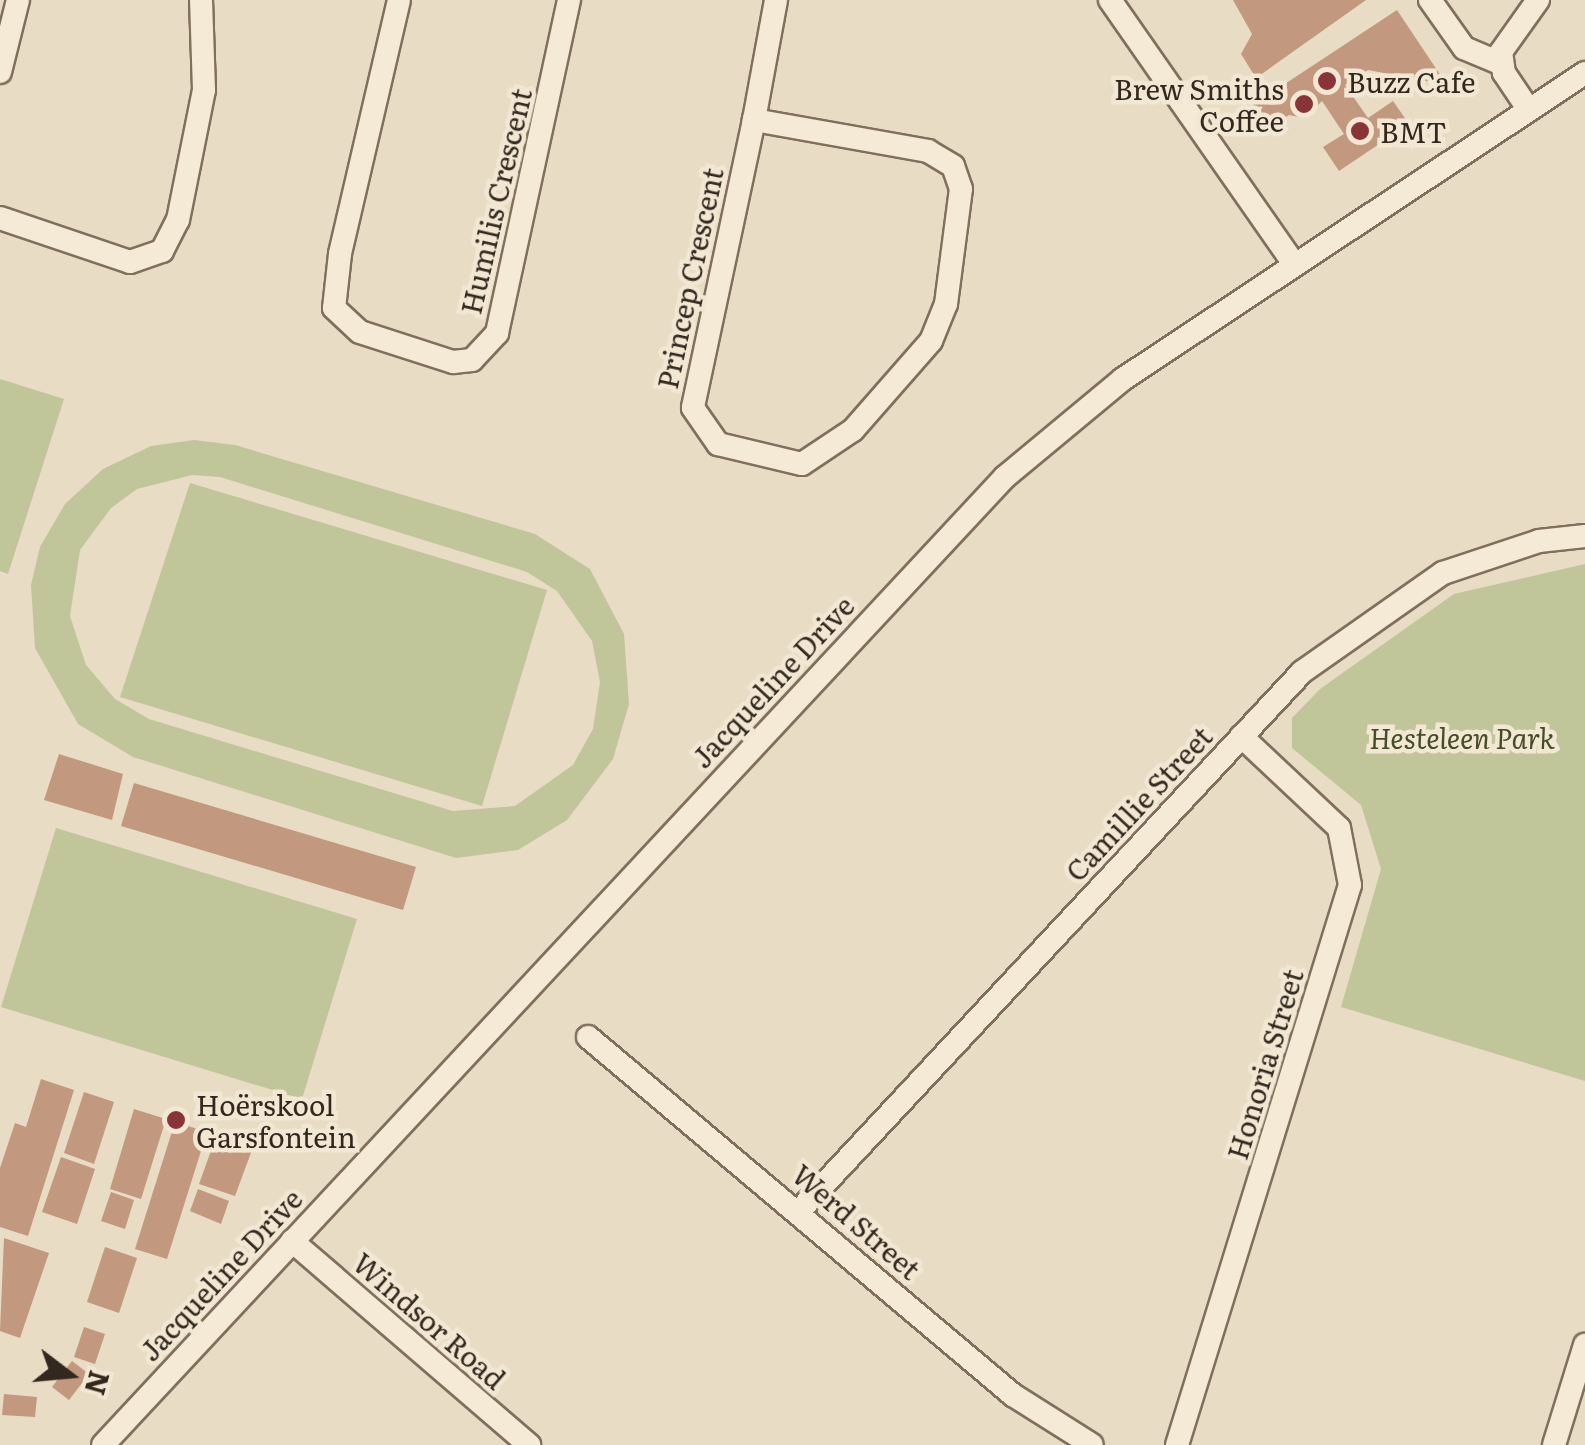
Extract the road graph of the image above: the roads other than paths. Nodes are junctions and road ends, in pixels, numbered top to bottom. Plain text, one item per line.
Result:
1 (18, 0) edge
2 (202, 0) edge
3 (399, 0) edge
4 (570, 0) edge
5 (776, 0) edge
6 (1110, 0) edge
7 (1430, 0) edge
8 (1538, 0) edge
9 (1500, 63) junction
10 (0, 72) edge
11 (1585, 73) edge
12 (1529, 110) junction
13 (754, 120) junction
14 (0, 218) edge
15 (1294, 264) junction
16 (1585, 536) edge
17 (1241, 736) junction
18 (588, 1037) dead end
19 (800, 1210) junction
20 (292, 1241) junction
21 (1585, 1345) edge
22 (103, 1445) edge
23 (529, 1445) edge
24 (1092, 1445) edge
25 (1178, 1445) edge
26 (1554, 1445) edge

1 - 10 street
2 - 14 street
3 - 4 street, Humilis Crescent
5 - 13 street, Princep Crescent
6 - 15 street
7 - 9 street
8 - 9 street
9 - 12 street
11 - 12 street, Jacqueline Drive
12 - 15 street, Jacqueline Drive
13 - 13 street, Princep Crescent
15 - 20 street, Jacqueline Drive
16 - 17 street, Camillie Street
17 - 19 street, Camillie Street
17 - 25 street, Honoria Street
18 - 19 street, Werd Street
19 - 24 street, Werd Street
20 - 22 street, Jacqueline Drive
20 - 23 street, Windsor Road
21 - 26 street

